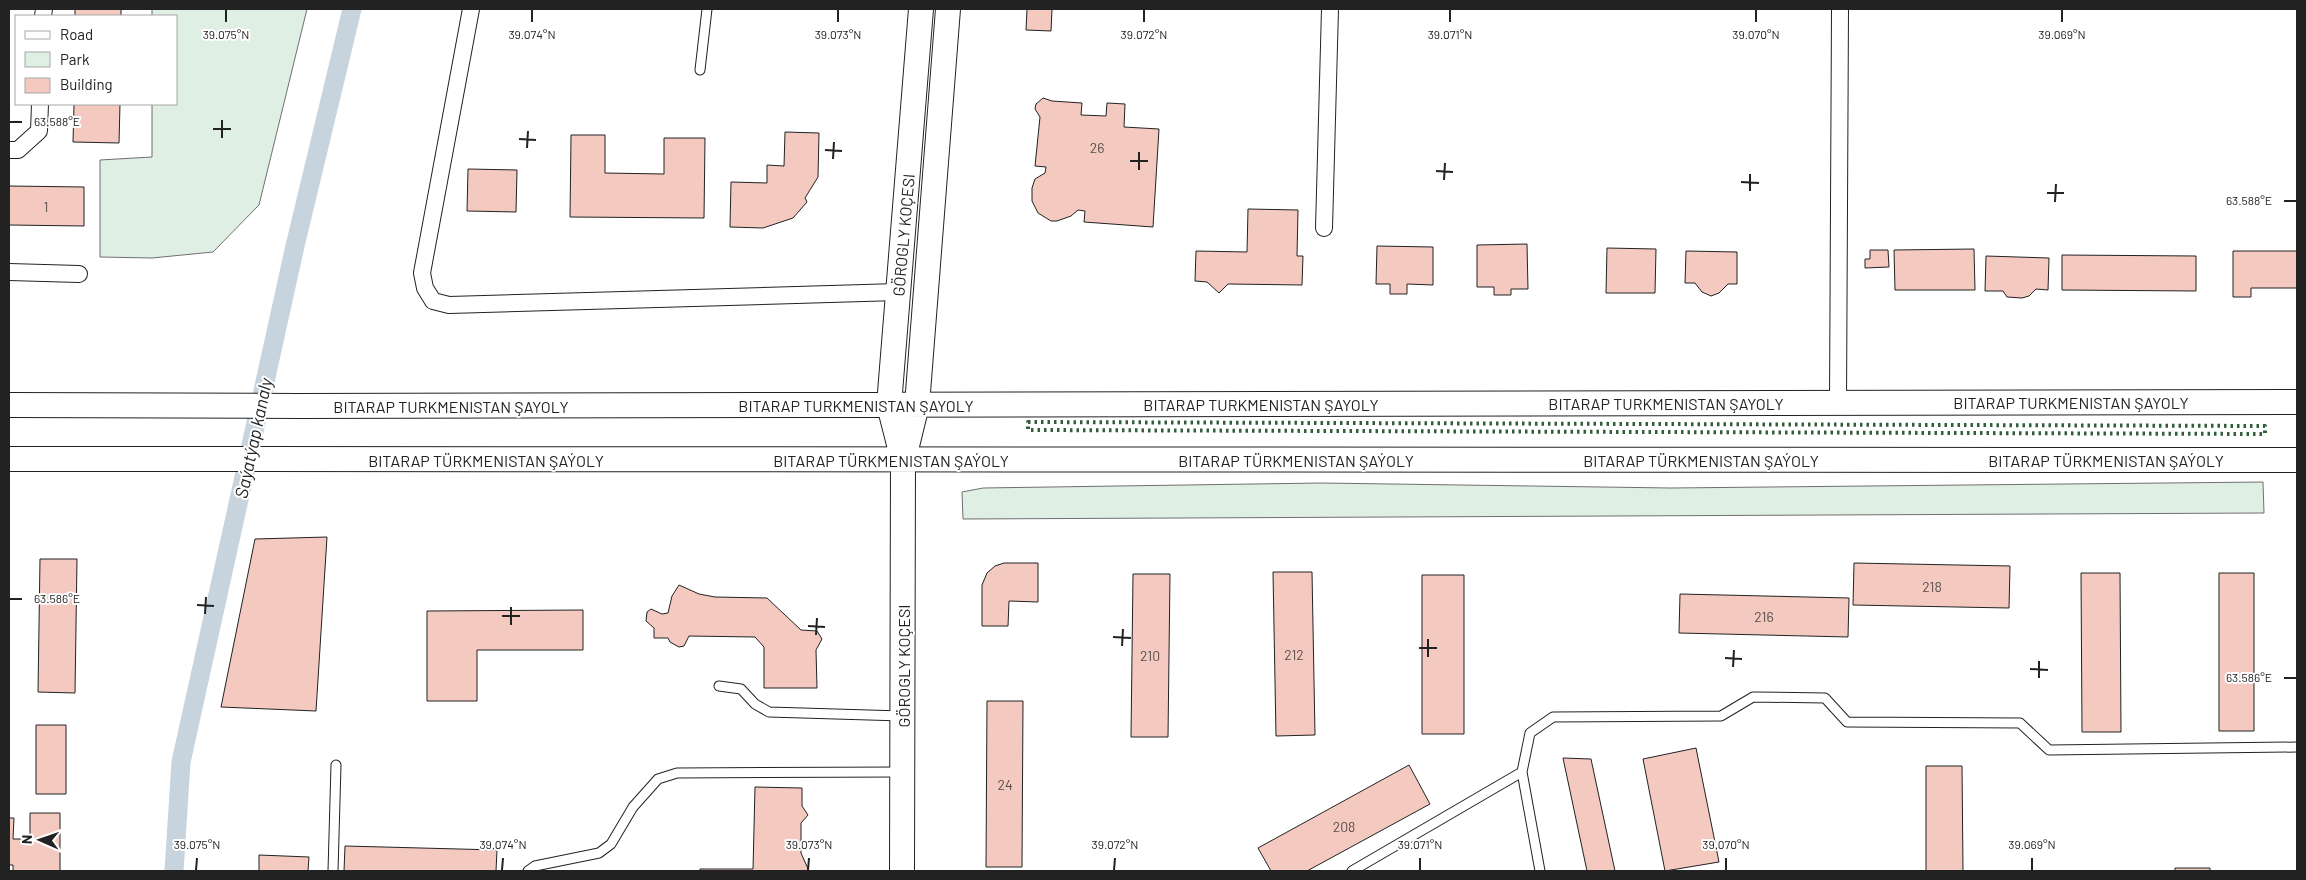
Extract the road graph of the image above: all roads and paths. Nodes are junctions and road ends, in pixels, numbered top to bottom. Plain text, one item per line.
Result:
1 (471, 9) edge
2 (707, 9) edge
3 (921, 9) edge
4 (948, 9) edge
5 (1330, 9) edge
6 (1840, 9) edge
7 (700, 70) dead end
8 (40, 105) edge
9 (9, 150) edge
10 (1324, 228) dead end
11 (9, 272) edge
12 (79, 274) dead end
13 (898, 292) junction
14 (2297, 402) edge
15 (1838, 403) junction
16 (9, 405) edge
17 (889, 405) junction
18 (917, 405) junction
19 (9, 459) edge
20 (903, 460) junction
21 (2297, 460) edge
22 (718, 686) dead end
23 (902, 716) junction
24 (2297, 747) edge
25 (336, 765) dead end
26 (902, 772) junction
27 (1522, 772) junction
28 (333, 871) edge
29 (528, 871) edge
30 (902, 871) edge
31 (1352, 871) edge
32 (1540, 871) edge

1 - 13 street
2 - 7 lane
3 - 13 main road, GÖROGLY KOÇESI
4 - 18 main road, GÖROGLY KOÇESI
5 - 10 street
6 - 15 street
8 - 9 street
11 - 12 street
13 - 17 main road, GÖROGLY KOÇESI
14 - 15 main road, BITARAP TURKMENISTAN ŞAYOLY
15 - 18 main road, BITARAP TURKMENISTAN ŞAYOLY
16 - 17 main road, BITARAP TURKMENISTAN ŞAYOLY
17 - 18 main road, BITARAP TURKMENISTAN ŞAYOLY
17 - 20 main road, GÖROGLY KOÇESI
18 - 20 main road, GÖROGLY KOÇESI
19 - 20 main road, BITARAP TÜRKMENISTAN ŞAÝOLY
20 - 21 main road, BITARAP TÜRKMENISTAN ŞAÝOLY
20 - 23 main road, GÖROGLY KOÇESI
22 - 23 lane
23 - 26 main road, GÖROGLY KOÇESI
24 - 27 lane
25 - 28 lane
26 - 29 lane
26 - 30 main road, GÖROGLY KOÇESI
27 - 31 lane
27 - 32 lane

